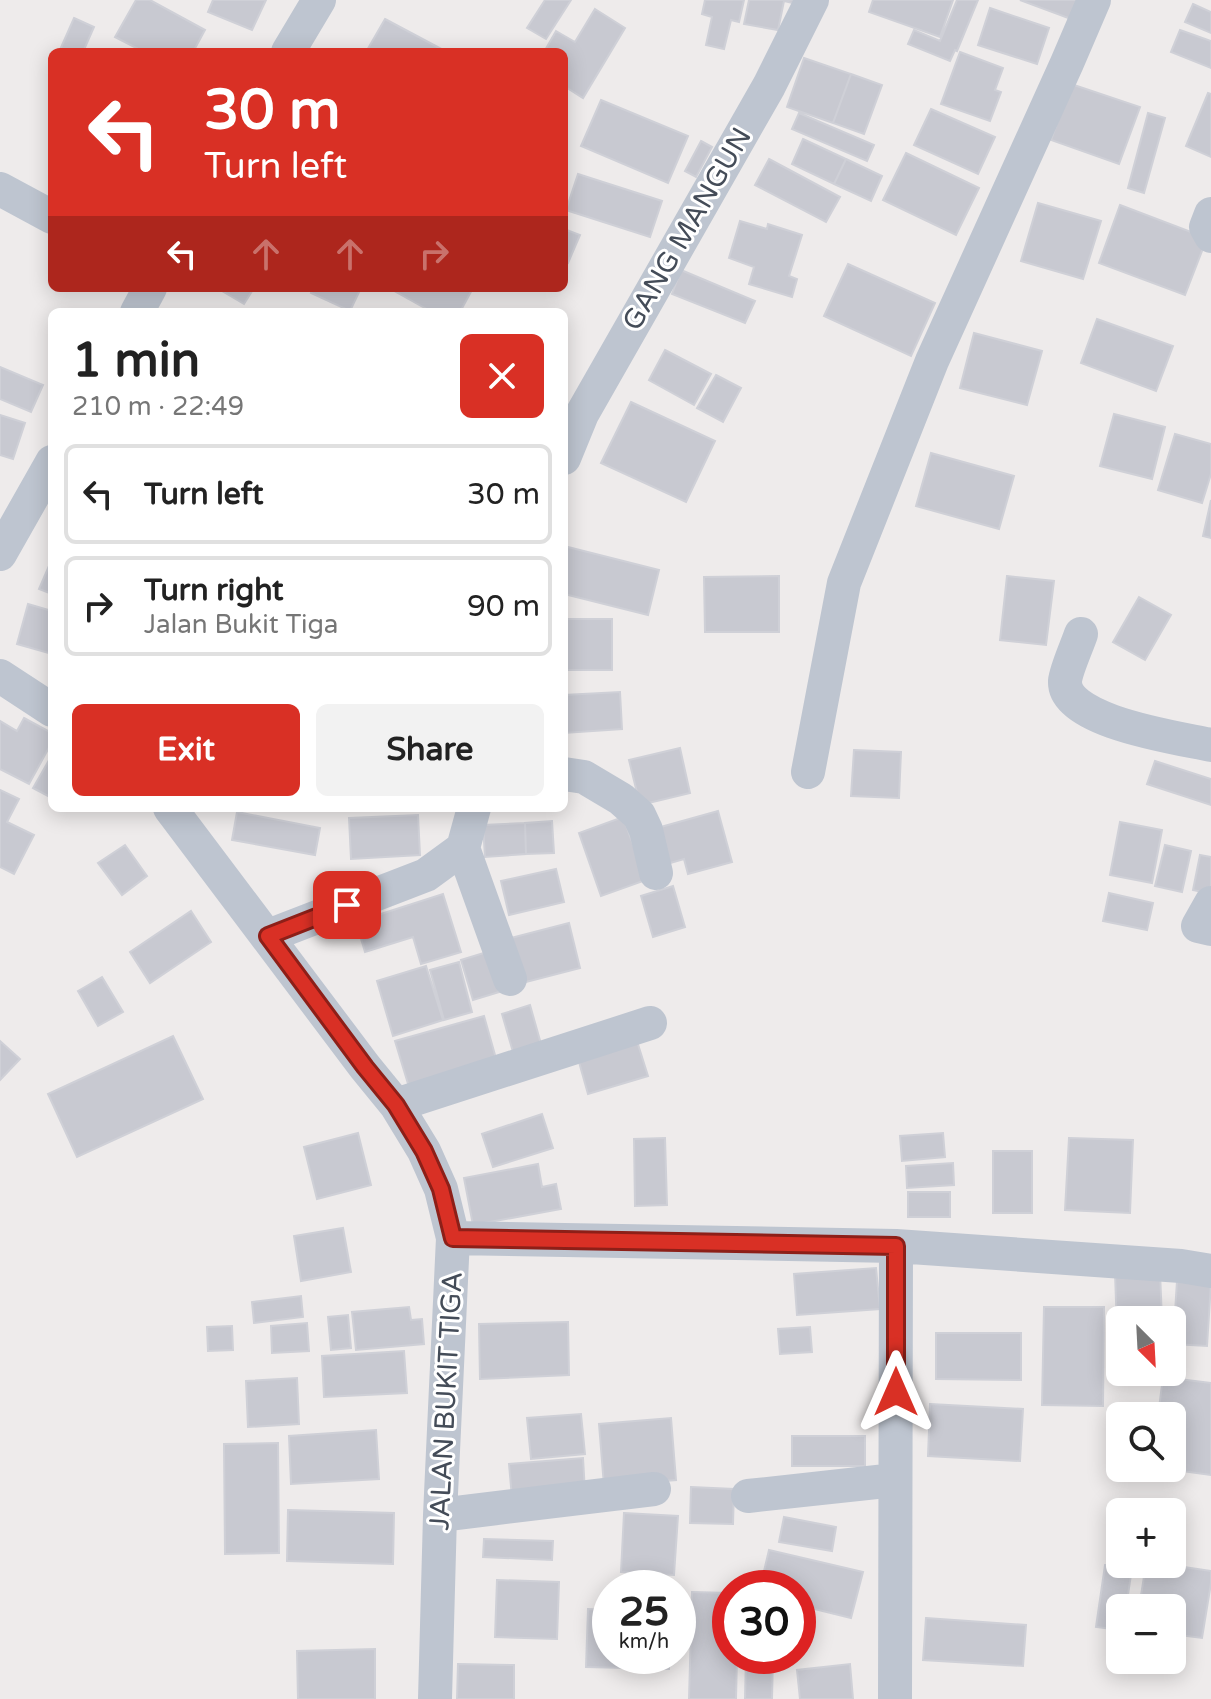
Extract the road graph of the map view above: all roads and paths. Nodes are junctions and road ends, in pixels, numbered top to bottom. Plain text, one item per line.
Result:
1 (319, 0) edge
2 (812, 0) edge
3 (1094, 0) edge
4 (290, 48) edge
5 (0, 189) edge
6 (1211, 214) edge
7 (48, 215) edge
8 (1211, 236) edge
9 (568, 448) edge
10 (48, 469) edge
11 (0, 554) edge
12 (1081, 634) dead end
13 (0, 676) edge
14 (48, 707) edge
15 (1211, 745) edge
16 (808, 772) dead end
17 (568, 775) edge
18 (173, 812) edge
19 (473, 812) edge
20 (463, 848) junction
21 (656, 873) dead end
22 (1211, 903) edge
23 (1211, 929) edge
24 (268, 936) junction
25 (510, 979) dead end
26 (650, 1023) dead end
27 (396, 1105) junction
28 (453, 1238) junction
29 (896, 1246) junction
30 (1211, 1271) edge
31 (895, 1480) junction
32 (654, 1489) dead end
33 (748, 1496) dead end
34 (440, 1515) junction
35 (435, 1699) edge
36 (895, 1699) edge

1 - 4 street
2 - 9 street, GANG MANGUN
3 - 16 street
5 - 7 street
6 - 8 street
10 - 11 street
12 - 15 street
13 - 14 street
17 - 21 street
18 - 24 street, JALAN BUKIT TIGA
19 - 20 street
20 - 24 street
20 - 25 street
22 - 23 street
24 - 27 street, JALAN BUKIT TIGA
26 - 27 street
27 - 28 street, JALAN BUKIT TIGA
28 - 29 street
28 - 34 street, JALAN BUKIT TIGA
29 - 30 street
29 - 31 street
31 - 33 street
31 - 36 street
32 - 34 street
34 - 35 street, JALAN BUKIT TIGA

